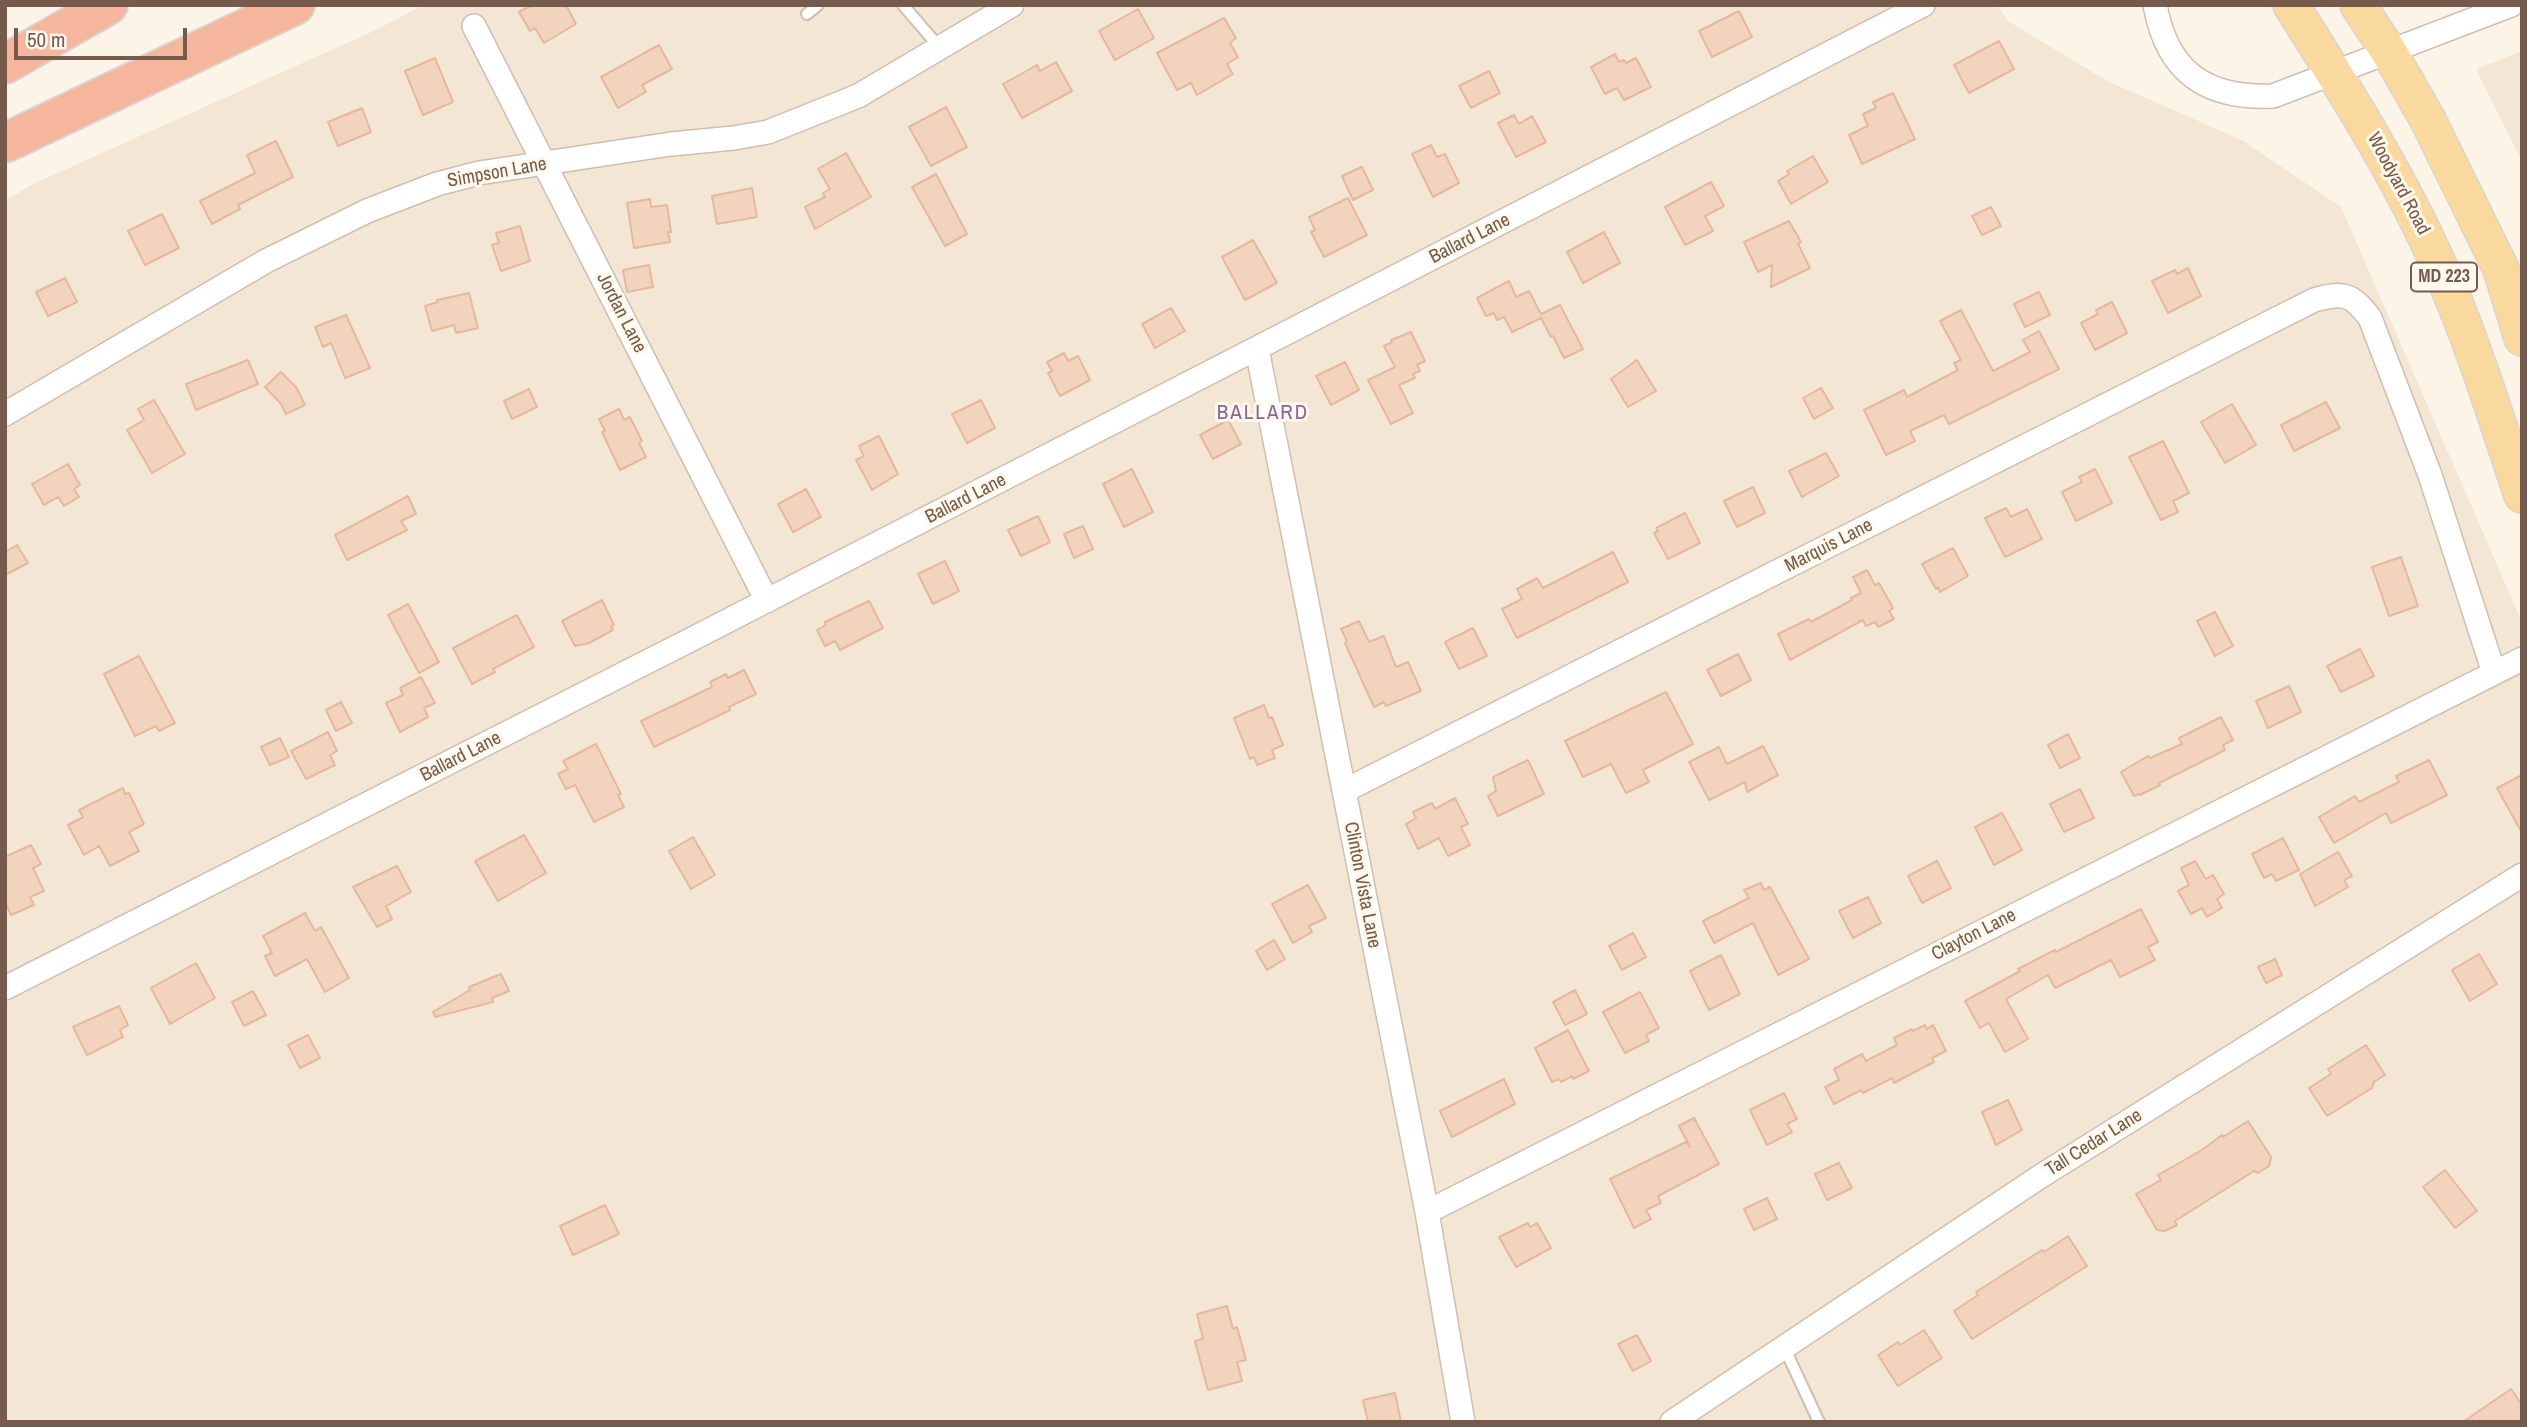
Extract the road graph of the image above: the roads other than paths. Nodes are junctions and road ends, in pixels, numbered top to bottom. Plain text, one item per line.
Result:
1 (108, 5) edge
2 (241, 5) edge
3 (295, 5) edge
4 (818, 5) edge
5 (903, 5) edge
6 (1012, 5) edge
7 (1923, 5) edge
8 (2155, 5) edge
9 (2291, 5) edge
10 (2358, 5) edge
11 (2511, 5) edge
12 (807, 14) dead end
13 (474, 26) dead end
14 (941, 49) junction
15 (2389, 52) junction
16 (5, 64) edge
17 (2335, 72) junction
18 (6, 142) edge
19 (545, 164) junction
20 (2522, 338) edge
21 (1257, 349) junction
22 (5, 414) edge
23 (2522, 495) edge
24 (767, 601) junction
25 (2522, 659) edge
26 (2494, 673) junction
27 (1344, 791) junction
28 (2522, 875) edge
29 (5, 988) edge
30 (1427, 1212) junction
31 (1784, 1347) junction
32 (1463, 1422) edge
33 (1672, 1422) edge
34 (1819, 1422) edge

1 - 16 highway
2 - 18 highway
3 - 18 highway
4 - 12 lane
5 - 14 lane
6 - 14 street, Simpson Lane
7 - 21 street, Ballard Lane
8 - 17 street
9 - 17 main road, Woodyard Road / MD 223
10 - 15 main road, MD 223
11 - 15 street
13 - 19 street, Jordan Lane
14 - 19 street, Simpson Lane
15 - 17 street
15 - 20 main road, MD 223
17 - 23 main road, Woodyard Road / MD 223
19 - 22 street, Simpson Lane
19 - 24 street, Jordan Lane
21 - 24 street, Ballard Lane
21 - 27 street, Clinton Vista Lane
24 - 29 street, Ballard Lane
25 - 26 street, Clayton Lane
26 - 27 street, Marquis Lane
26 - 30 street, Clayton Lane
27 - 30 street, Clinton Vista Lane
28 - 31 street, Tall Cedar Lane
30 - 32 street, Clinton Vista Lane
31 - 33 street, Tall Cedar Lane
31 - 34 lane

